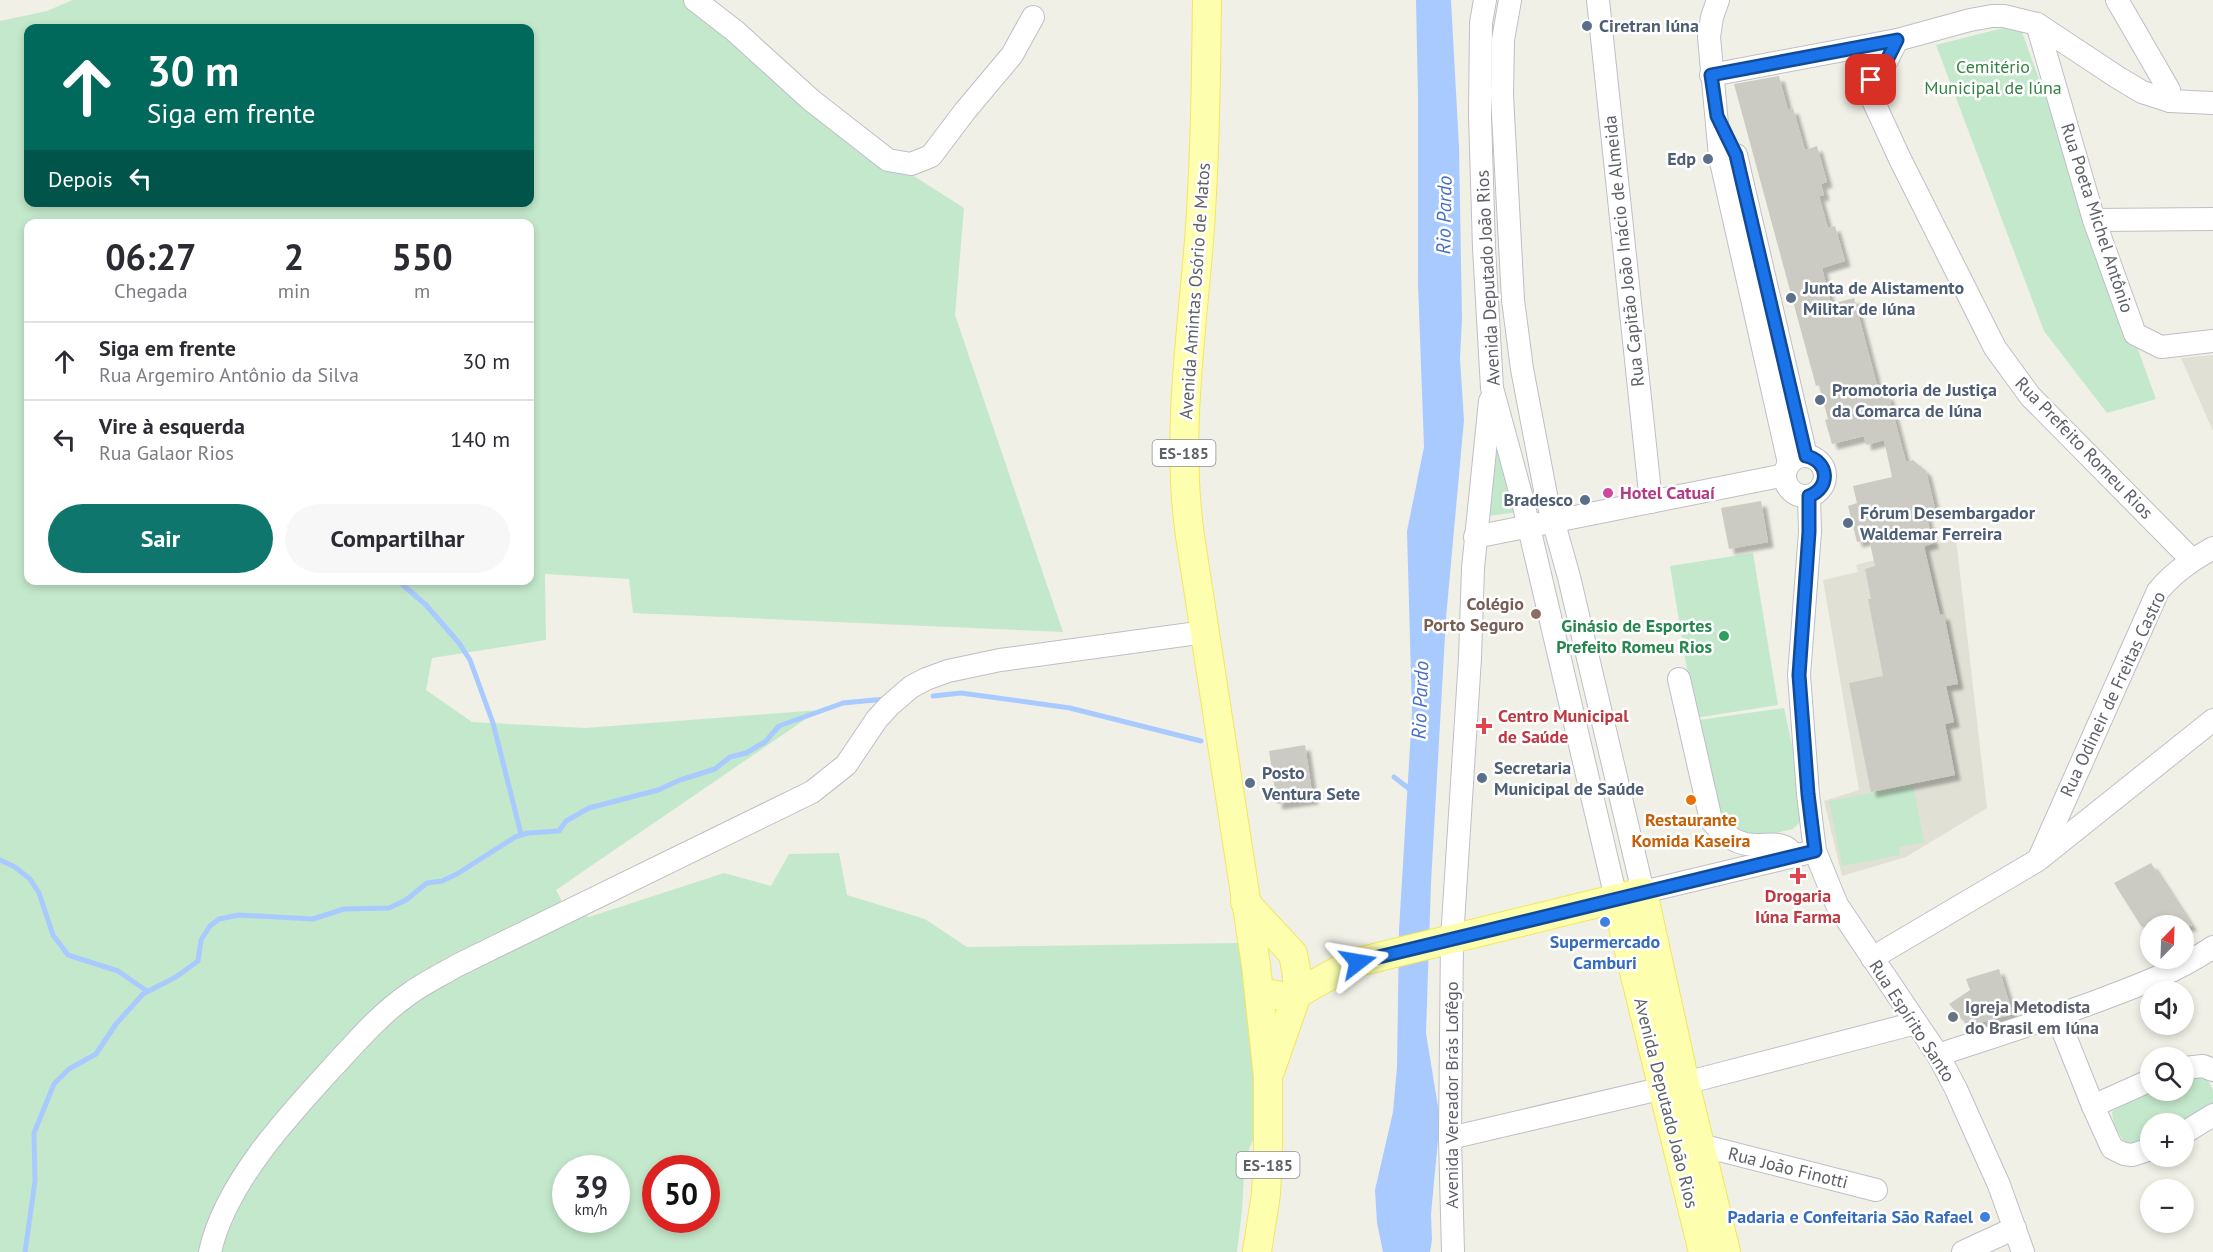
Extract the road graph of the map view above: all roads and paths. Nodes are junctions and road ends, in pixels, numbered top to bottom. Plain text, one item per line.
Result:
1 (694, 0) edge
2 (1207, 0) edge
3 (1485, 0) edge
4 (1509, 0) edge
5 (1598, 0) edge
6 (1718, 0) edge
7 (2117, 0) edge
8 (1033, 17) dead end
9 (2037, 24) junction
10 (1897, 40) junction
11 (1711, 75) junction
12 (2170, 101) junction
13 (2213, 103) edge
14 (2213, 219) edge
15 (2094, 220) junction
16 (2213, 341) edge
17 (1492, 388) junction
18 (1793, 465) junction
19 (1809, 496) junction
20 (1651, 502) junction
21 (1554, 521) junction
22 (1528, 527) junction
23 (1475, 537) junction
24 (2213, 548) edge
25 (2192, 560) junction
26 (1204, 632) junction
27 (1678, 679) dead end
28 (2213, 720) edge
29 (1805, 853) junction
30 (2038, 860) junction
31 (1629, 895) junction
32 (1245, 902) junction
33 (1442, 941) junction
34 (2213, 947) edge
35 (1293, 954) junction
36 (1872, 958) junction
37 (1354, 963) junction
38 (1257, 979) junction
39 (1298, 994) junction
40 (2057, 1016) junction
41 (1916, 1023) junction
42 (1938, 1055) junction
43 (2194, 1067) edge
44 (2213, 1070) edge
45 (1268, 1077) junction
46 (2140, 1085) edge
47 (1673, 1086) junction
48 (2092, 1106) junction
49 (2213, 1115) edge
50 (2194, 1127) edge
51 (1449, 1138) junction
52 (1700, 1145) junction
53 (2140, 1152) edge
54 (1876, 1190) dead end
55 (2015, 1228) junction
56 (210, 1252) edge
57 (1257, 1252) edge
58 (1453, 1252) edge
59 (1703, 1252) edge
60 (1725, 1252) edge
61 (1963, 1252) edge
62 (2022, 1252) edge

1 - 8 street
2 - 26 main road, Avenida Amintas Osório de Matos / ES-185
3 - 17 street, Avenida Deputado João Rios
4 - 21 street, Avenida Deputado João Rios
5 - 20 street, Rua Capitão João Inácio de Almeida
6 - 11 street
7 - 12 street
9 - 10 street
9 - 12 street
9 - 15 street, Rua Poeta Michel Antônio
10 - 11 street
10 - 25 street, Rua Prefeito Romeu Rios
11 - 18 street
12 - 13 street
14 - 15 street
15 - 16 street, Rua Poeta Michel Antônio
17 - 22 street, Avenida Deputado João Rios
17 - 23 street, Avenida Vereador Brás Lofêgo
18 - 19 street
18 - 19 street
18 - 20 street
19 - 29 street, Rua Espírito Santo
20 - 21 street
21 - 22 street
21 - 31 street, Avenida Deputado João Rios
22 - 23 street
22 - 31 street, Avenida Deputado João Rios
23 - 33 street, Avenida Vereador Brás Lofêgo
24 - 25 street, Rua Odineir de Freitas Castro
25 - 30 street, Rua Odineir de Freitas Castro
26 - 32 main road, Avenida Amintas Osório de Matos / ES-185
26 - 56 street
27 - 29 street
28 - 30 street
29 - 31 street
29 - 36 street, Rua Espírito Santo
30 - 36 street
31 - 33 main road
31 - 47 main road, Avenida Deputado João Rios
32 - 35 main road
32 - 38 main road, ES-185
33 - 37 main road
33 - 51 street, Avenida Vereador Brás Lofêgo
34 - 40 street
35 - 37 main road
35 - 38 main road
35 - 39 main road
36 - 41 street, Rua Espírito Santo
37 - 39 main road
38 - 39 main road
38 - 45 main road, ES-185
39 - 45 main road
40 - 42 street
40 - 48 street
41 - 42 street, Rua Espírito Santo
41 - 47 street
42 - 55 street, Rua Espírito Santo
43 - 44 street
45 - 57 main road, ES-185
46 - 48 street
47 - 51 street
47 - 52 main road, Avenida Deputado João Rios
47 - 59 main road, Avenida Deputado João Rios
48 - 53 street
49 - 50 street
51 - 58 street, Avenida Vereador Brás Lofêgo
52 - 54 street, Rua João Finotti
52 - 60 main road, Avenida Deputado João Rios
55 - 61 street
55 - 62 street, Rua Espírito Santo

